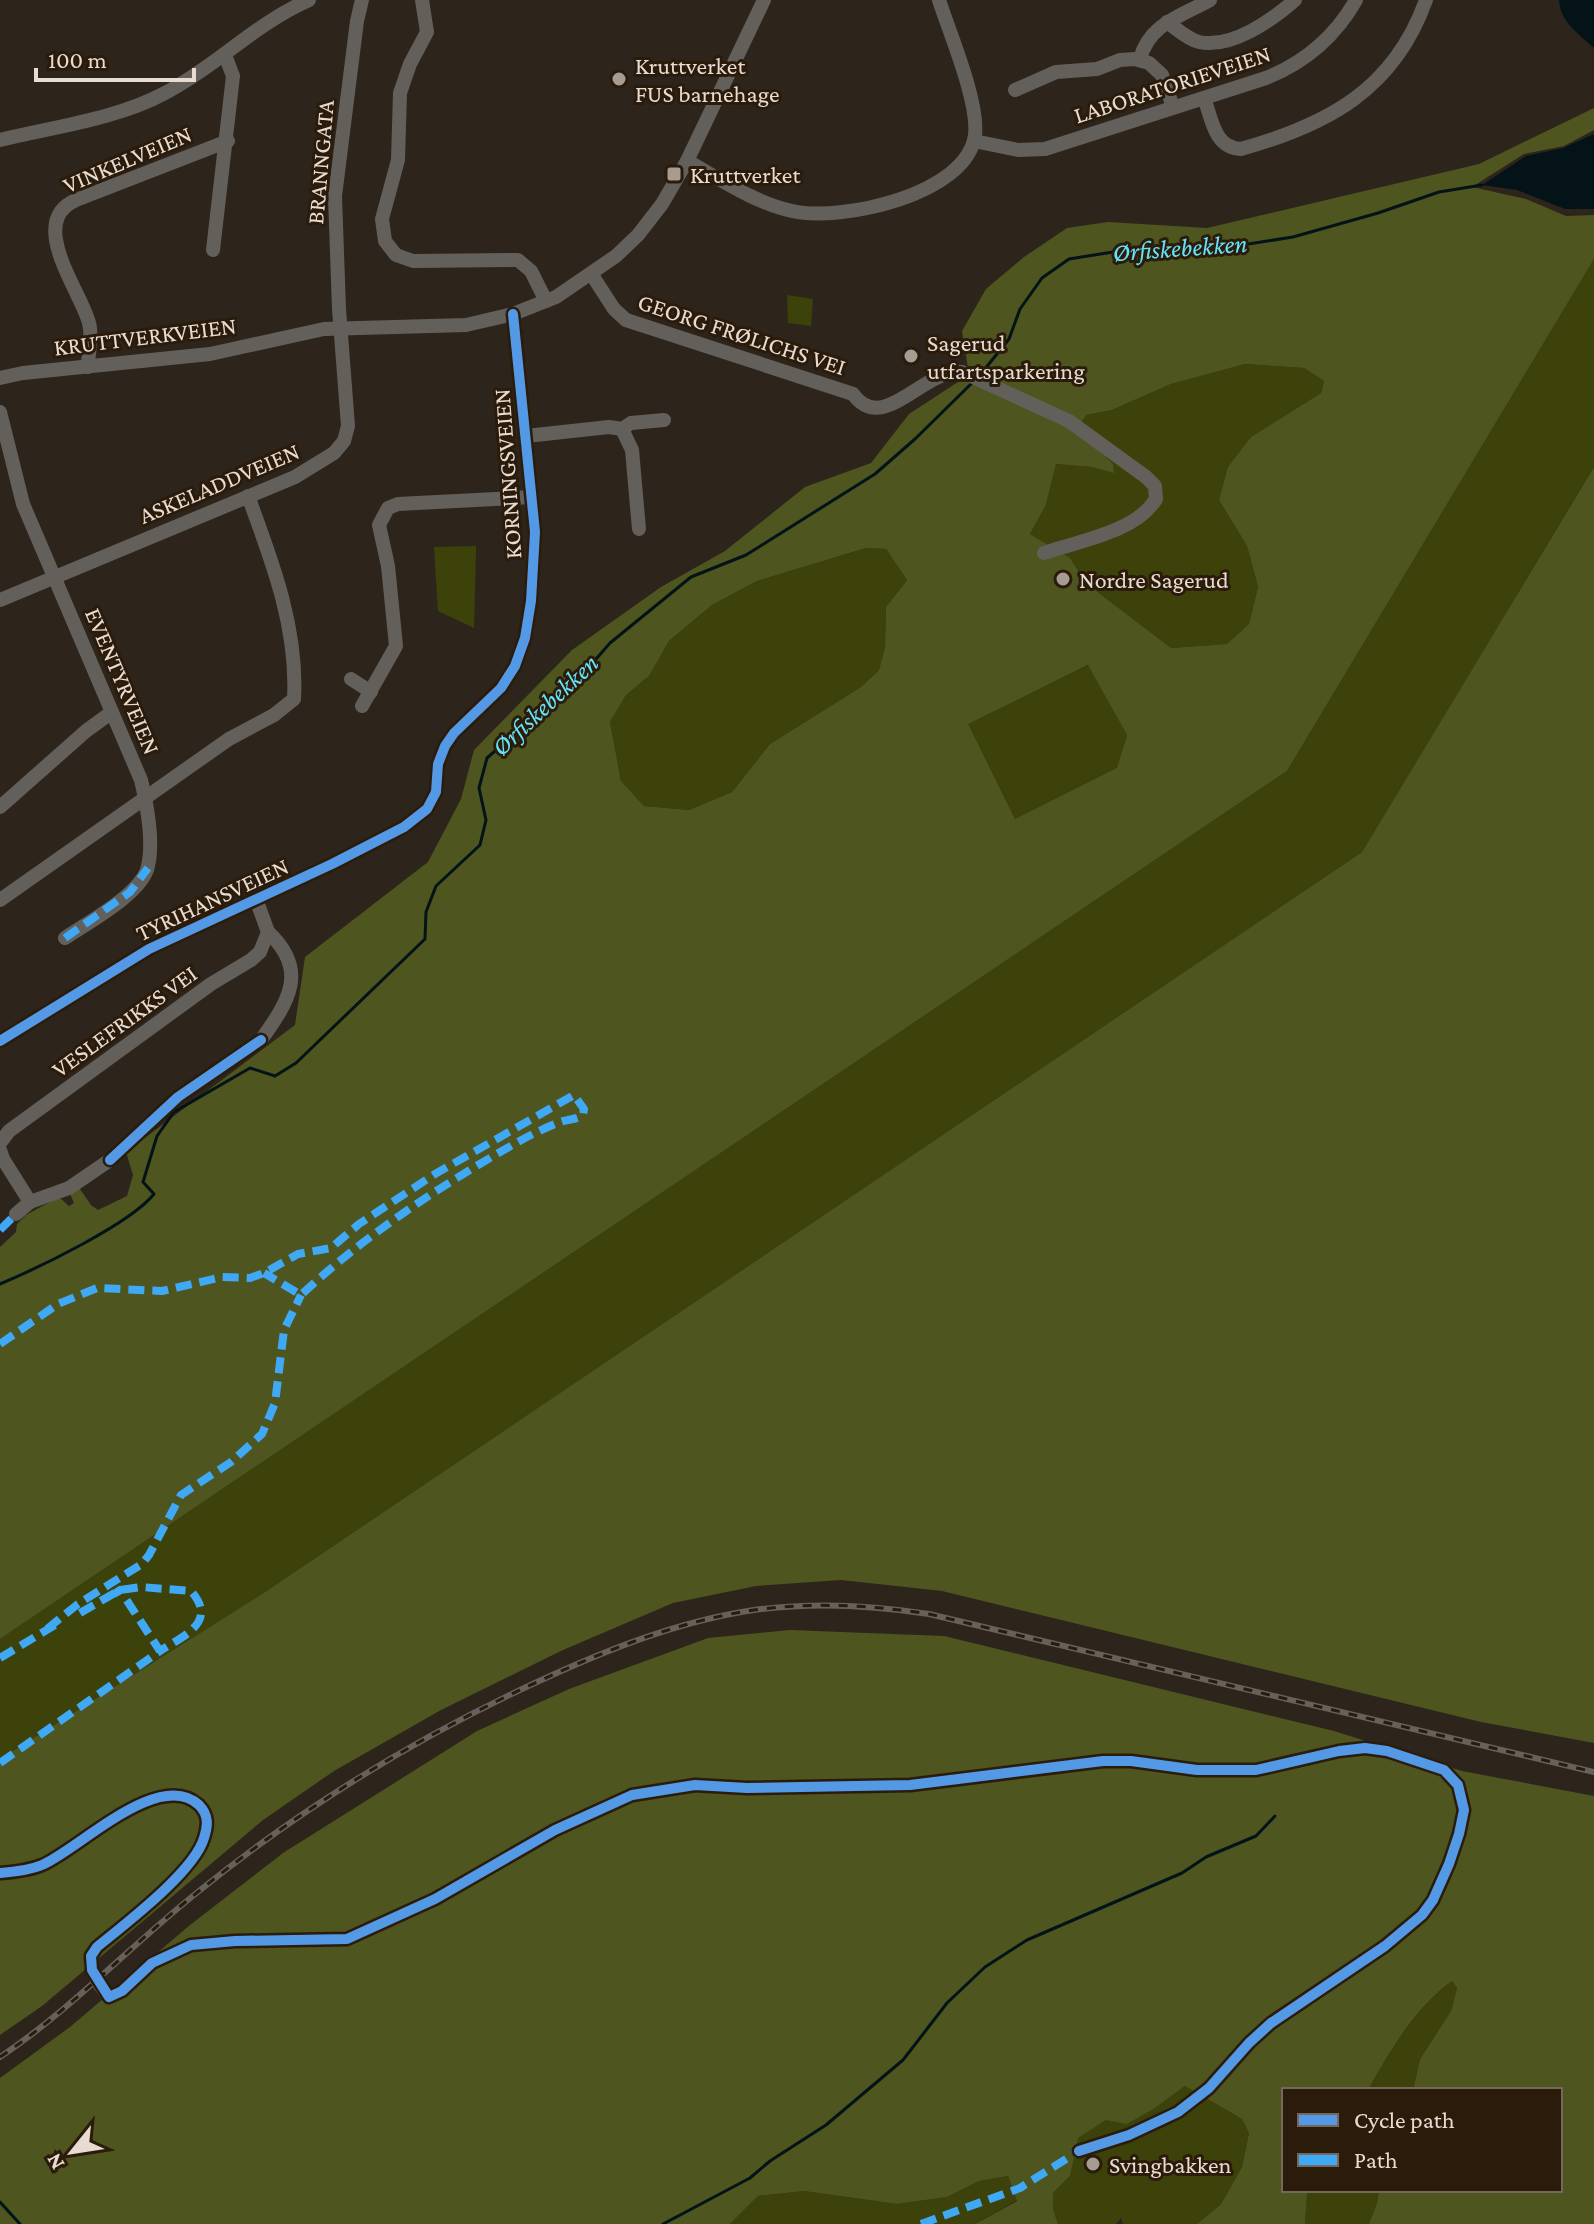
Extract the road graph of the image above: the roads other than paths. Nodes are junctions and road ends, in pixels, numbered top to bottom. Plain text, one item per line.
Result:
1 (309, 0) edge
2 (362, 0) edge
3 (422, 0) edge
4 (764, 0) edge
5 (939, 0) edge
6 (1210, 0) edge
7 (1295, 0) edge
8 (1356, 0) edge
9 (1426, 0) edge
10 (1167, 22) junction
11 (225, 55) junction
12 (1140, 59) junction
13 (1015, 90) dead end
14 (1204, 98) junction
15 (1173, 107) junction
16 (0, 140) edge
17 (228, 141) junction
18 (974, 141) junction
19 (687, 161) junction
20 (213, 250) dead end
21 (592, 275) junction
22 (546, 301) junction
23 (513, 314) junction
24 (342, 328) junction
25 (88, 367) junction
26 (0, 378) edge
27 (0, 412) edge
28 (664, 420) dead end
29 (622, 429) junction
30 (526, 436) junction
31 (248, 496) junction
32 (532, 497) junction
33 (639, 529) dead end
34 (1044, 553) dead end
35 (54, 577) junction
36 (0, 600) edge
37 (351, 679) dead end
38 (371, 692) junction
39 (362, 706) dead end
40 (112, 712) junction
41 (145, 800) junction
42 (0, 807) edge
43 (404, 827) joint
44 (256, 899) junction
45 (0, 900) edge
46 (268, 932) junction
47 (65, 938) dead end
48 (261, 1040) dead end
49 (0, 1041) edge
50 (0, 1143) edge
51 (0, 1150) edge
52 (110, 1160) dead end
53 (30, 1202) junction
54 (16, 1214) dead end
55 (0, 1873) edge
56 (1079, 2151) dead end

1 - 11 street
2 - 24 street, BRANNGATA
3 - 22 street
4 - 19 street, KRUTTVERKVEIEN
5 - 18 street
6 - 10 street
7 - 10 street
8 - 14 street, LABORATORIEVEIEN
9 - 14 street
10 - 12 street
11 - 16 street
11 - 17 street
12 - 13 street
12 - 15 street
14 - 15 street, LABORATORIEVEIEN
15 - 18 street, LABORATORIEVEIEN
17 - 20 street
17 - 25 street, VINKELVEIEN
18 - 19 street
19 - 21 street, KRUTTVERKVEIEN
21 - 22 street, KRUTTVERKVEIEN
21 - 34 street, GEORG FRØLICHS VEI
22 - 23 street, KRUTTVERKVEIEN
23 - 24 street, KRUTTVERKVEIEN
23 - 30 street, KORNINGSVEIEN
24 - 25 street, KRUTTVERKVEIEN
24 - 31 street, ASKELADDVEIEN
25 - 26 street, KRUTTVERKVEIEN
27 - 35 street, EVENTYRVEIEN
28 - 29 street
29 - 30 street
29 - 33 street
30 - 32 street, KORNINGSVEIEN
31 - 35 street, ASKELADDVEIEN
31 - 41 street
32 - 38 street
32 - 43 street, KORNINGSVEIEN
35 - 36 street, ASKELADDVEIEN
35 - 40 street, EVENTYRVEIEN
37 - 38 street
38 - 39 street
40 - 41 street, EVENTYRVEIEN
40 - 42 street
41 - 45 street
41 - 47 street, EVENTYRVEIEN
43 - 44 street, TYRIHANSVEIEN
44 - 46 street
44 - 49 street, TYRIHANSVEIEN
46 - 48 street
46 - 50 street, VESLEFRIKKS VEI
51 - 53 street
52 - 53 street
53 - 54 street
55 - 56 street, bridge

